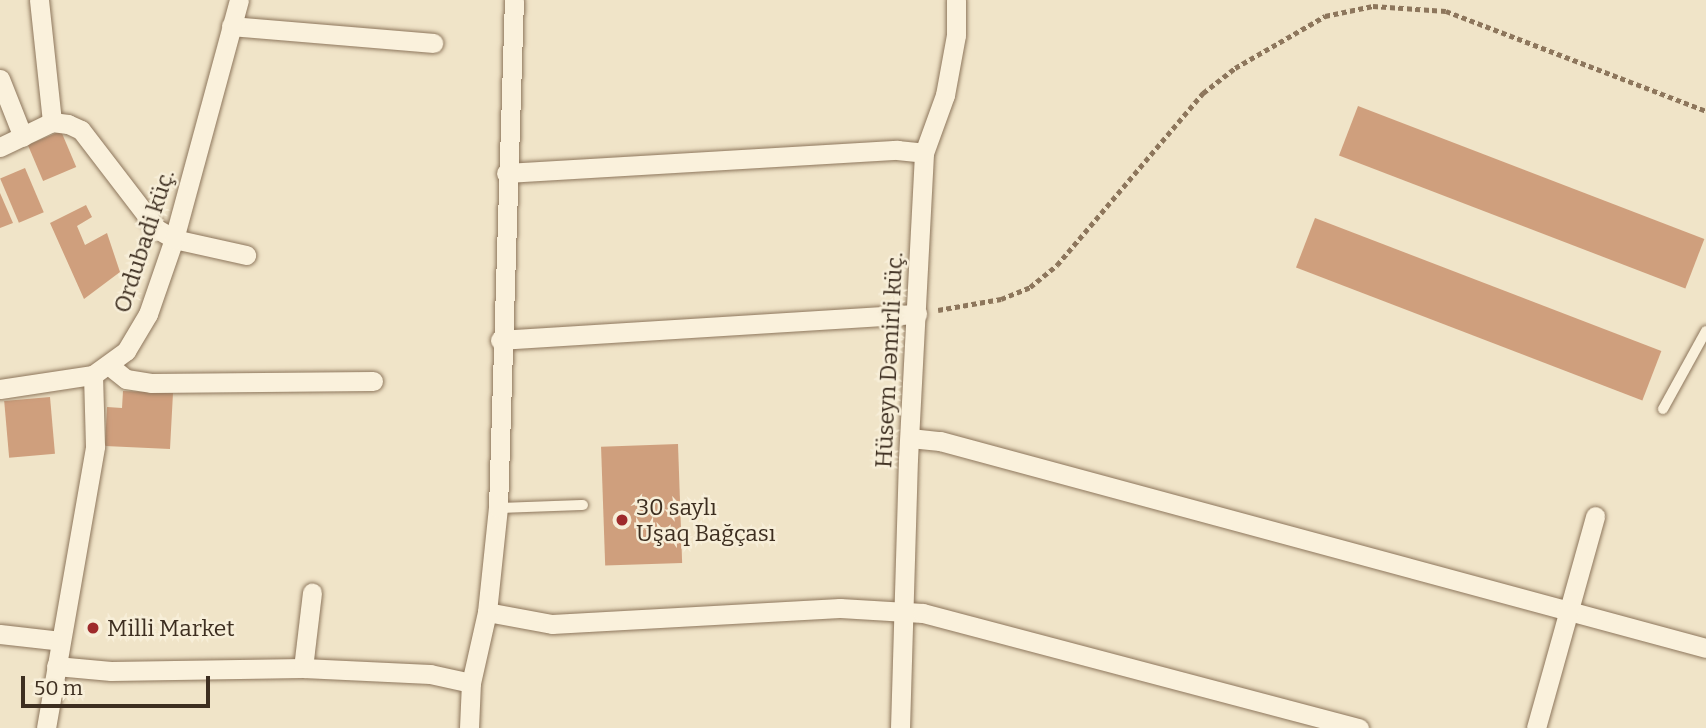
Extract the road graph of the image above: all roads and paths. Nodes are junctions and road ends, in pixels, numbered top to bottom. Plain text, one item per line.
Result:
1 (39, 0) edge
2 (239, 0) edge
3 (514, 0) edge
4 (956, 0) edge
5 (231, 26) junction
6 (433, 43) dead end
7 (0, 79) edge
8 (1706, 111) edge
9 (52, 122) junction
10 (23, 137) junction
11 (0, 147) edge
12 (924, 153) junction
13 (506, 173) junction
14 (174, 239) junction
15 (246, 255) dead end
16 (917, 314) junction
17 (1706, 331) edge
18 (500, 340) junction
19 (102, 371) junction
20 (373, 381) dead end
21 (0, 389) edge
22 (1663, 409) dead end
23 (910, 438) junction
24 (583, 505) dead end
25 (498, 508) junction
26 (1595, 516) dead end
27 (312, 593) dead end
28 (903, 610) junction
29 (487, 612) junction
30 (1570, 612) junction
31 (0, 634) edge
32 (61, 641) junction
33 (1706, 648) edge
34 (56, 666) junction
35 (303, 668) junction
36 (471, 683) junction
37 (46, 728) edge
38 (469, 728) edge
39 (900, 728) edge
40 (1359, 728) edge
41 (1536, 728) edge

1 - 9 street
2 - 5 street, Ordubadi küç.
3 - 13 street
4 - 12 street, Hüseyn Dəmirli küç.
5 - 6 street
5 - 14 street, Ordubadi küç.
7 - 10 street
8 - 16 path
9 - 10 street
9 - 14 street
10 - 11 street
12 - 13 street
12 - 16 street, Hüseyn Dəmirli küç.
13 - 18 street
14 - 15 street
14 - 19 street, Ordubadi küç.
16 - 18 street
16 - 23 street, Hüseyn Dəmirli küç.
17 - 22 lane
18 - 25 street
19 - 20 street
19 - 21 street
19 - 32 street
23 - 28 street, Hüseyn Dəmirli küç.
23 - 30 street
24 - 25 lane
25 - 29 street
26 - 30 street
27 - 35 street
28 - 29 street
28 - 39 street, Hüseyn Dəmirli küç.
28 - 40 street
29 - 36 street
30 - 33 street
30 - 41 street
31 - 32 street
32 - 34 street
34 - 35 street
34 - 37 street
35 - 36 street
36 - 38 street

